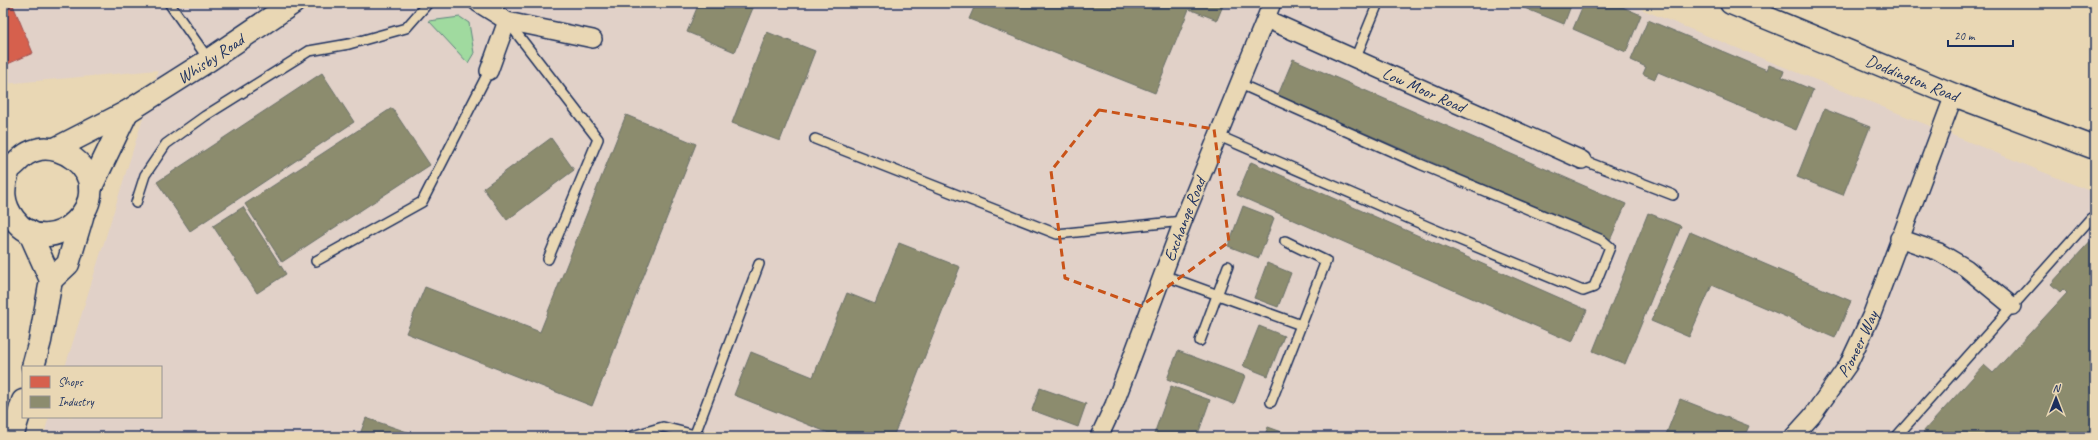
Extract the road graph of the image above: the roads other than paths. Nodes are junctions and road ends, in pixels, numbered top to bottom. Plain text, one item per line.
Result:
1 (170, 3) edge
2 (293, 3) edge
3 (428, 3) edge
4 (478, 3) edge
5 (1272, 3) edge
6 (1378, 3) edge
7 (1742, 5) edge
8 (1266, 19) junction
9 (507, 21) junction
10 (593, 39) dead end
11 (1355, 59) junction
12 (209, 60) junction
13 (489, 70) joint
14 (1240, 84) junction
15 (1954, 96) junction
16 (127, 112) junction
17 (1219, 136) junction
18 (815, 138) dead end
19 (2095, 148) edge
20 (55, 149) junction
21 (1582, 160) joint
22 (6, 171) edge
23 (90, 189) junction
24 (1673, 195) dead end
25 (136, 203) dead end
26 (5, 210) edge
27 (82, 217) junction
28 (2095, 217) edge
29 (1183, 221) junction
30 (29, 231) junction
31 (1899, 238) junction
32 (1285, 241) dead end
33 (548, 259) dead end
34 (316, 261) dead end
35 (759, 264) dead end
36 (1228, 266) dead end
37 (1163, 275) junction
38 (51, 280) junction
39 (1217, 295) junction
40 (2012, 306) junction
41 (1301, 325) junction
42 (1200, 341) dead end
43 (33, 366) edge
44 (1271, 402) dead end
45 (22, 404) edge
46 (699, 435) edge
47 (12, 437) edge
48 (629, 437) edge
49 (1099, 437) edge
50 (1793, 437) edge
51 (1896, 437) edge

1 - 12 lane
2 - 12 street, Whisby Road
3 - 25 lane
4 - 9 street
5 - 8 street, Exchange Road
6 - 11 lane
7 - 15 street, Doddington Road
8 - 11 street, Low Moor Road
8 - 14 street, Exchange Road
9 - 10 street
9 - 13 street
9 - 33 lane
11 - 21 street, Low Moor Road
12 - 16 street, Whisby Road
13 - 34 lane
14 - 17 street, Exchange Road
14 - 17 lane
15 - 19 street, Doddington Road
15 - 31 street, Pioneer Way
16 - 20 street, Whisby Road
16 - 23 street
17 - 29 street, Exchange Road
18 - 29 lane
20 - 22 street, Whisby Road
20 - 23 street
21 - 24 lane
22 - 26 street, Whisby Road
23 - 27 street
26 - 30 street, Whisby Road
27 - 30 street
27 - 38 street
28 - 40 lane
29 - 37 street, Exchange Road
30 - 38 street
31 - 40 street
31 - 50 street, Pioneer Way
32 - 41 lane
35 - 46 lane
36 - 39 lane
37 - 39 lane
37 - 49 street, Exchange Road
38 - 43 street
39 - 41 lane
39 - 42 lane
40 - 51 lane
41 - 44 lane
45 - 47 street
46 - 48 lane

